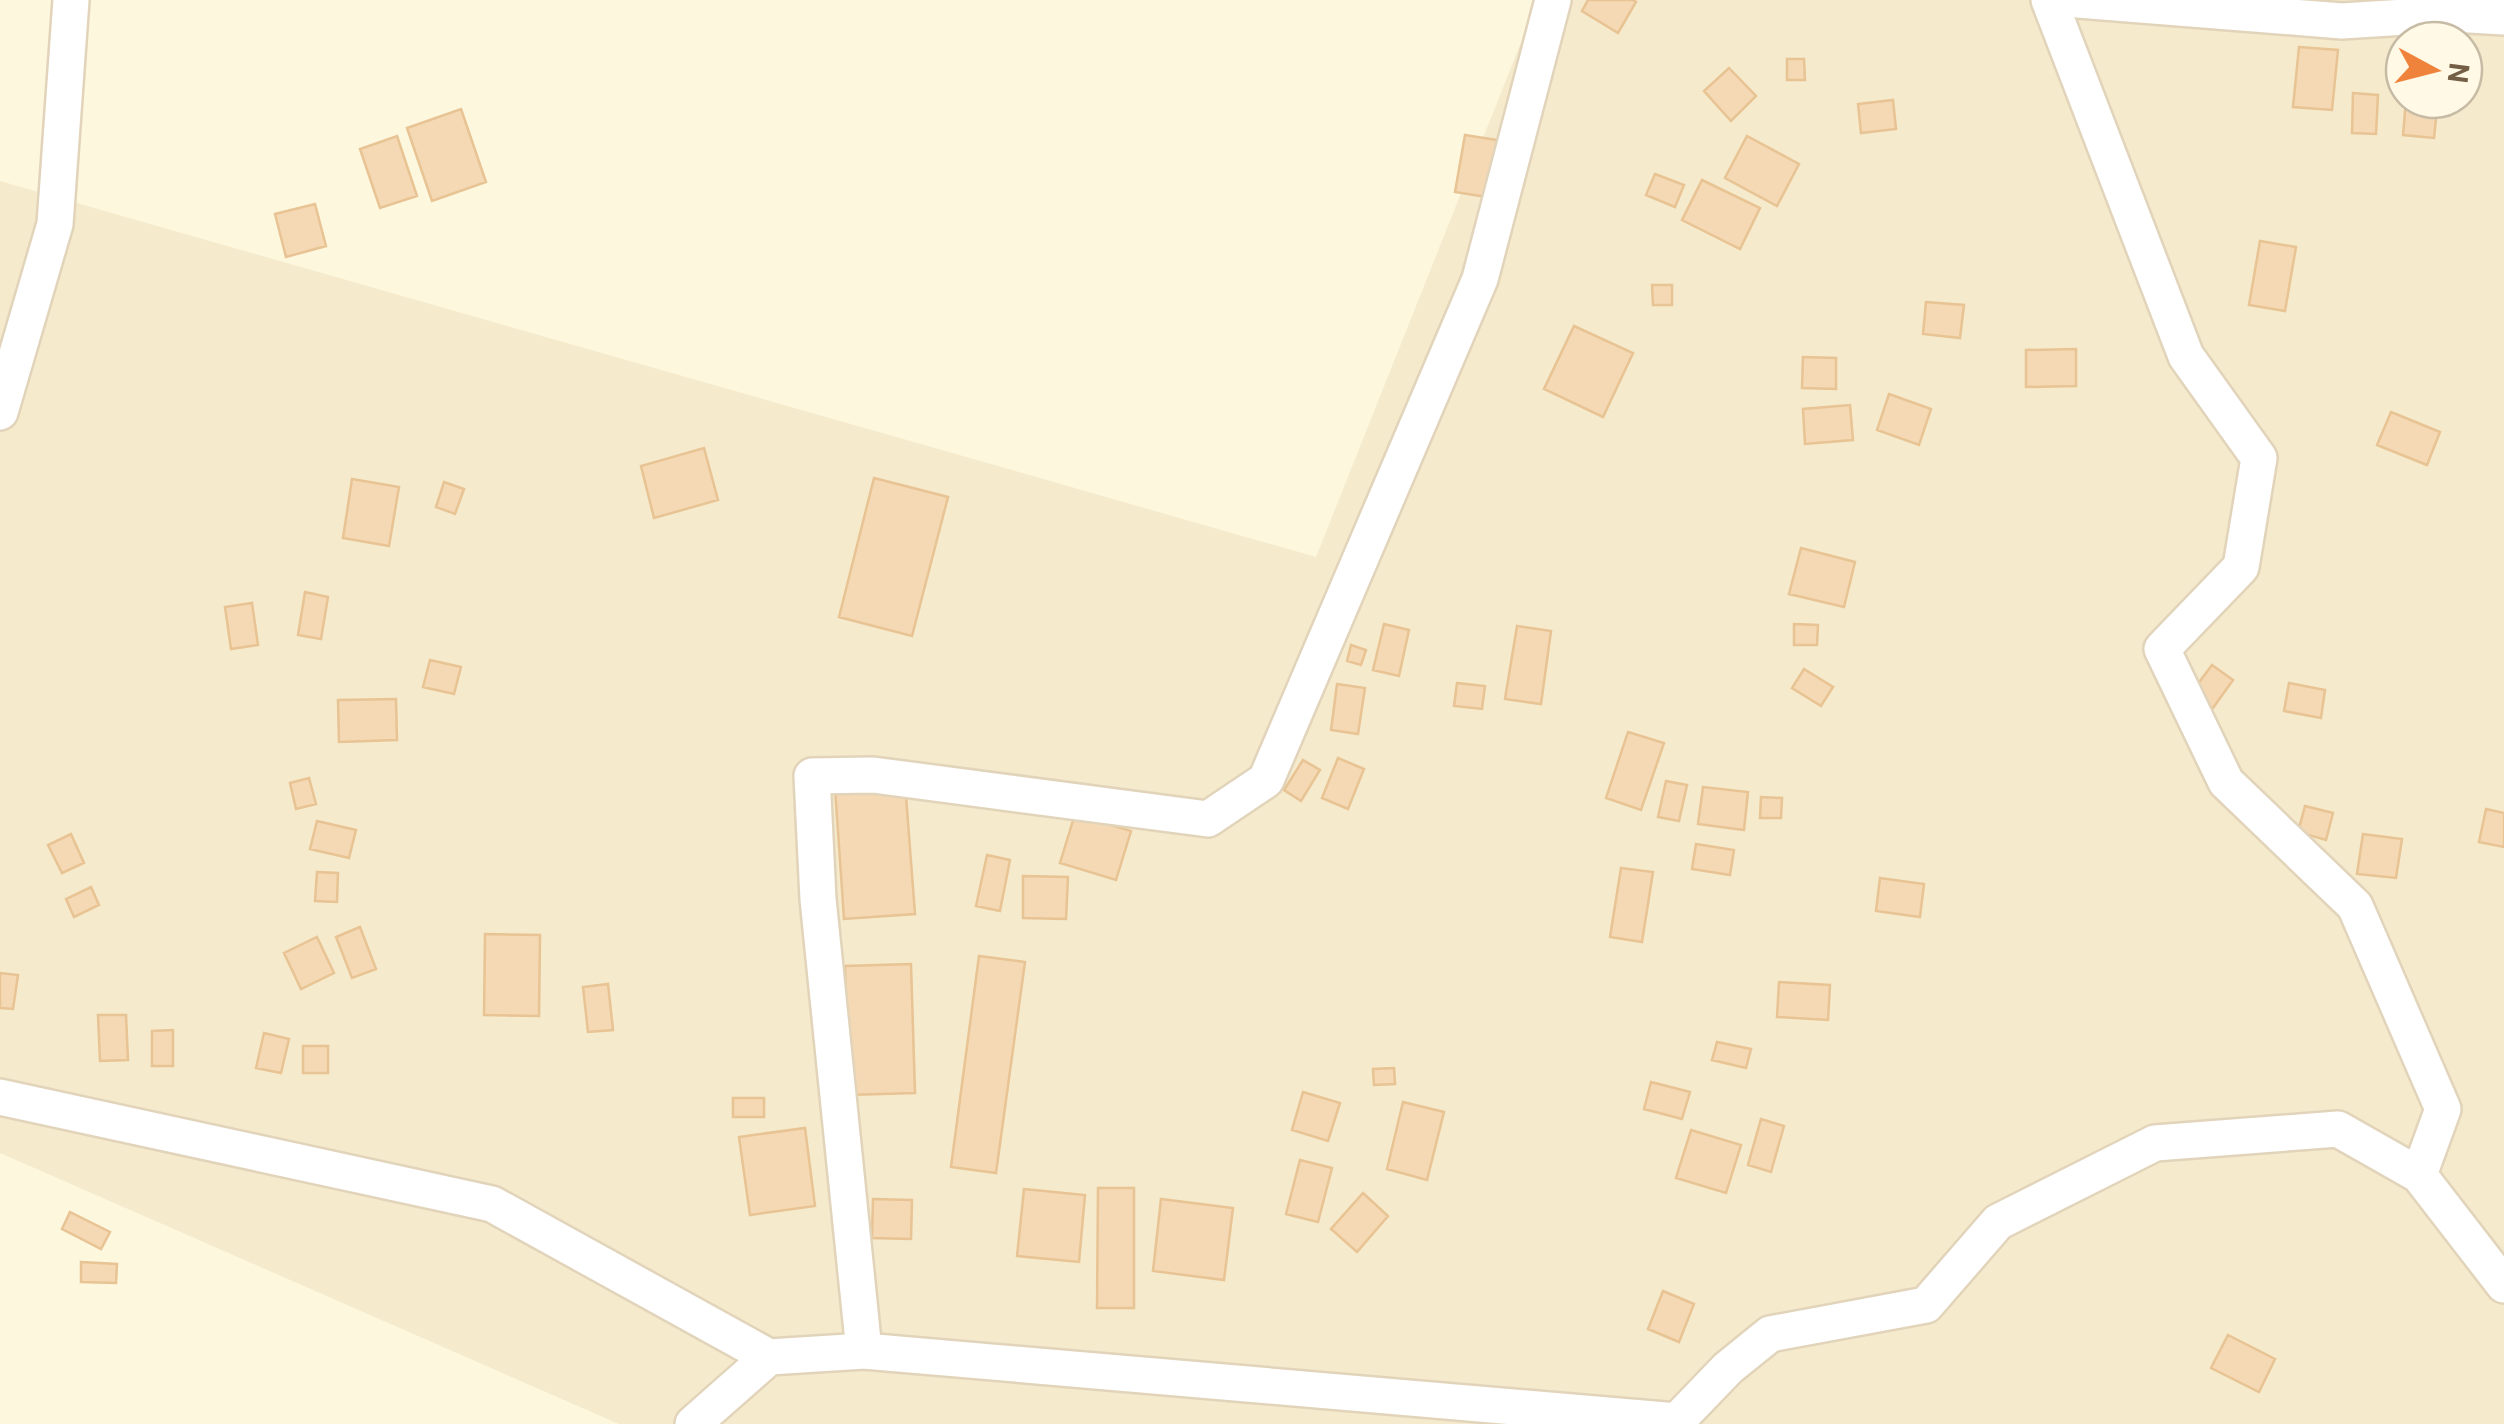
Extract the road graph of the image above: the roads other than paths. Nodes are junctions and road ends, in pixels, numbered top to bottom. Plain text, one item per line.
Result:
1 (72, 0) edge
2 (1552, 0) edge
3 (2049, 0) edge
4 (2078, 0) edge
5 (2504, 17) edge
6 (0, 412) edge
7 (0, 1096) edge
8 (2419, 1175) junction
9 (2504, 1285) edge
10 (864, 1351) junction
11 (770, 1357) junction
12 (693, 1424) edge

1 - 6 street
2 - 10 street
3 - 8 street
4 - 5 street
7 - 11 street
8 - 9 street
8 - 10 street
10 - 11 street
11 - 12 street

